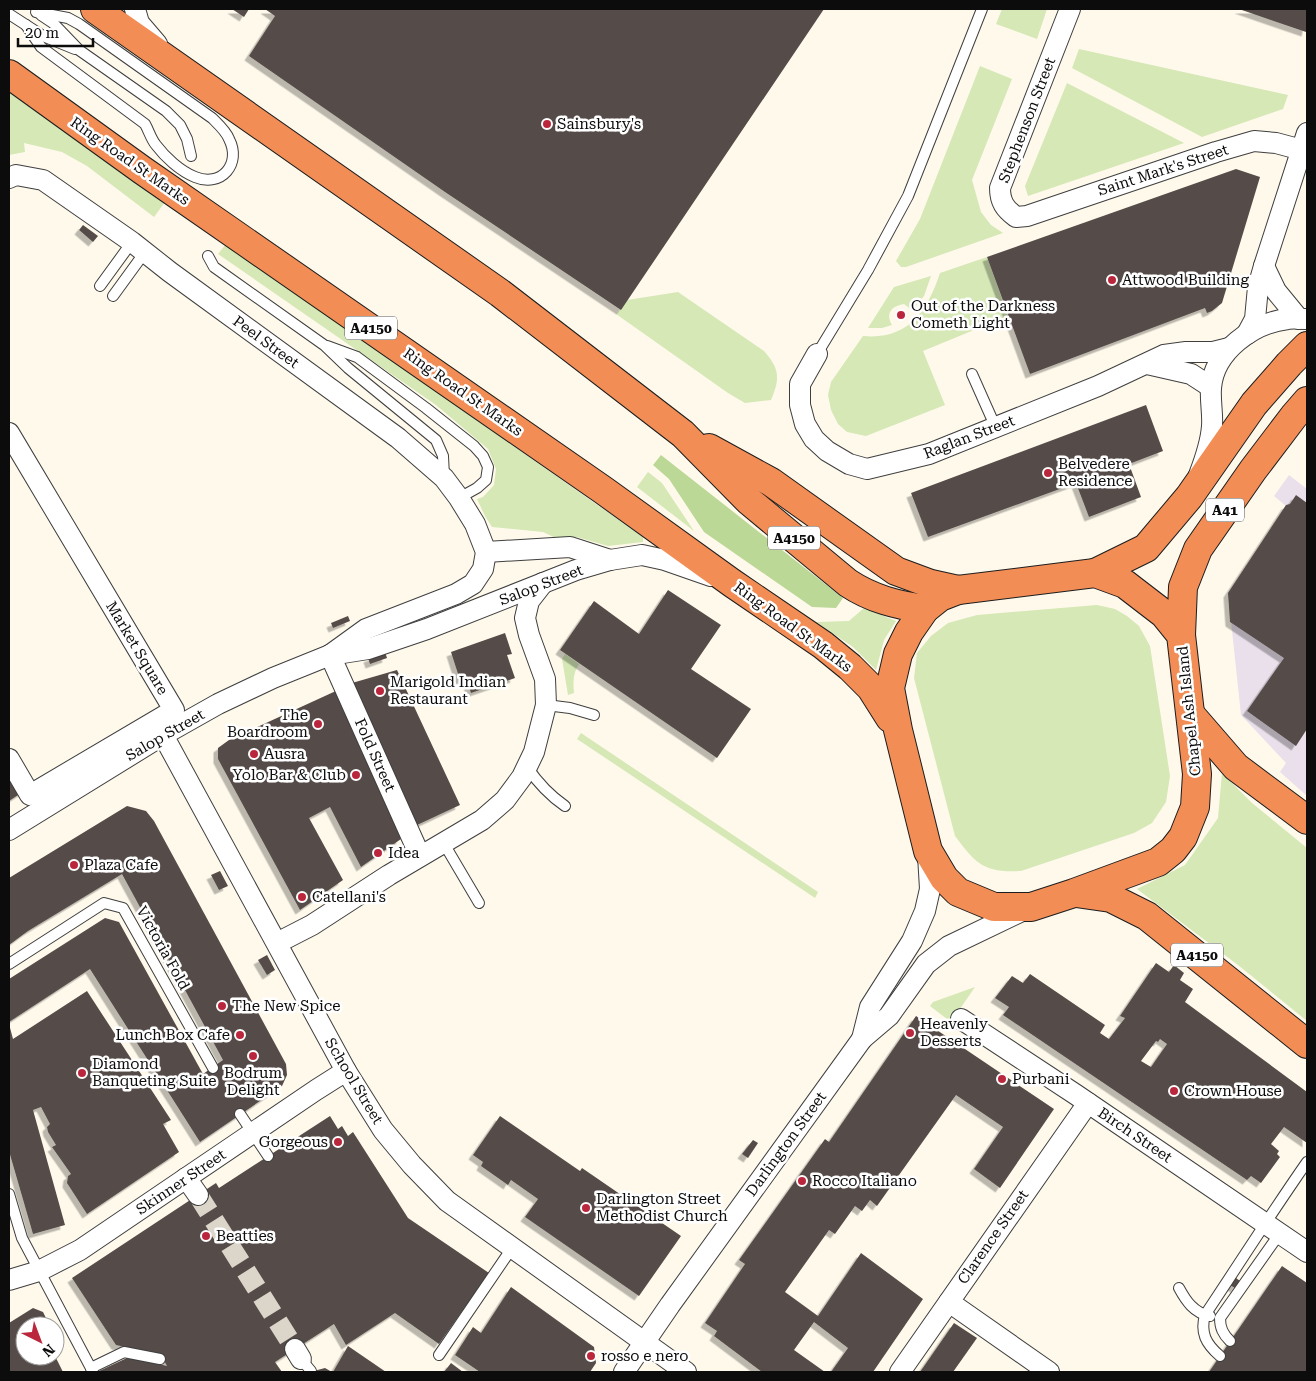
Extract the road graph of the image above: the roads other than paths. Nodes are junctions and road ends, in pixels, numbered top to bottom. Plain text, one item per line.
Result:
1 (95, 9) edge
2 (135, 9) edge
3 (982, 9) edge
4 (1070, 9) edge
5 (34, 10) edge
6 (9, 14) edge
7 (26, 25) junction
8 (79, 50) junction
9 (183, 72) junction
10 (9, 74) edge
11 (1305, 141) edge
12 (191, 156) dead end
13 (9, 178) edge
14 (1027, 216) joint
15 (139, 247) junction
16 (208, 256) dead end
17 (1264, 266) junction
18 (100, 286) dead end
19 (113, 296) dead end
20 (1303, 319) edge
21 (1247, 334) junction
22 (324, 345) junction
23 (1307, 346) edge
24 (1229, 348) junction
25 (817, 354) joint
26 (1147, 364) junction
27 (972, 374) dead end
28 (1211, 387) junction
29 (1307, 401) edge
30 (996, 428) junction
31 (9, 433) edge
32 (683, 434) junction
33 (444, 478) junction
34 (1189, 497) junction
35 (459, 498) junction
36 (486, 552) junction
37 (610, 560) junction
38 (1094, 574) junction
39 (543, 583) junction
40 (732, 583) junction
41 (958, 590) junction
42 (925, 609) junction
43 (1181, 635) junction
44 (330, 655) junction
45 (546, 705) junction
46 (594, 715) dead end
47 (1191, 715) junction
48 (898, 730) junction
49 (163, 735) junction
50 (9, 759) edge
51 (527, 767) junction
52 (565, 806) dead end
53 (1307, 820) edge
54 (9, 830) edge
55 (443, 842) junction
56 (928, 851) junction
57 (420, 856) junction
58 (1074, 893) junction
59 (479, 903) dead end
60 (1030, 907) junction
61 (278, 943) junction
62 (9, 964) edge
63 (961, 1019) dead end
64 (862, 1038) junction
65 (1307, 1044) edge
66 (213, 1068) dead end
67 (346, 1071) junction
68 (1088, 1102) junction
69 (240, 1114) dead end
70 (252, 1134) junction
71 (268, 1156) dead end
72 (1307, 1162) edge
73 (186, 1178) junction
74 (9, 1194) edge
75 (198, 1195) tunnel mouth
76 (1272, 1228) junction
77 (1305, 1245) edge
78 (512, 1248) junction
79 (39, 1271) junction
80 (9, 1280) edge
81 (1179, 1288) dead end
82 (949, 1302) junction
83 (1205, 1315) junction
84 (1220, 1318) junction
85 (1230, 1341) dead end
86 (645, 1342) junction
87 (439, 1355) dead end
88 (1220, 1356) dead end
89 (160, 1360) dead end
90 (92, 1370) edge
91 (624, 1372) edge
92 (686, 1372) edge
93 (900, 1372) edge
94 (1049, 1372) edge

1 - 9 highway, A4150
2 - 9 street
3 - 25 lane
4 - 14 street, Stephenson Street
5 - 7 lane
5 - 8 lane
6 - 7 lane
7 - 8 lane
8 - 12 lane
9 - 32 highway, A4150
10 - 40 highway, Ring Road St Marks / A4150
11 - 14 street, Saint Mark's Street
11 - 17 street
13 - 15 street, Peel Street
15 - 18 lane
15 - 19 lane
15 - 33 street, Peel Street
16 - 22 lane
17 - 20 street
17 - 21 street
20 - 21 street
21 - 24 street
22 - 33 lane
22 - 35 lane
23 - 34 highway, A41
24 - 26 street, Raglan Street
24 - 28 street
25 - 30 street, Raglan Street
26 - 28 street
26 - 30 street, Raglan Street
27 - 30 lane
28 - 34 street
29 - 43 highway, A41
31 - 50 street, Market Square
32 - 41 highway
32 - 42 highway, A4150
33 - 35 street, Peel Street
34 - 38 highway, A41
35 - 36 street, Peel Street
36 - 37 street, Salop Street
36 - 44 street, Salop Street
37 - 39 street, Salop Street
37 - 40 street, Salop Street
38 - 41 highway, Chapel Ash Island / A4150
38 - 43 highway, Chapel Ash Island / A4150
39 - 44 street, Salop Street
39 - 45 street
40 - 48 highway, Ring Road St Marks / A4150
41 - 42 highway, Chapel Ash Island / A4150
42 - 48 highway, Chapel Ash Island / A4150
43 - 47 highway, Chapel Ash Island / A4150
44 - 49 street, Salop Street
44 - 57 street, Fold Street
45 - 46 lane
45 - 51 street
47 - 53 highway
47 - 58 highway, Chapel Ash Island / A4150
48 - 56 highway, Chapel Ash Island / A4150
49 - 54 street, Salop Street
49 - 61 street, School Street
51 - 52 lane
51 - 55 street
55 - 57 street
55 - 59 lane
56 - 60 highway, Chapel Ash Island / A4150
56 - 64 street, Darlington Street
57 - 61 street
58 - 60 highway, Chapel Ash Island / A4150
58 - 65 highway, A4150
60 - 64 street, Darlington Street
61 - 67 street, School Street
62 - 66 lane, Victoria Fold
63 - 68 street, Birch Street
64 - 86 street, Darlington Street
67 - 70 street, Skinner Street
67 - 78 street, School Street
68 - 76 street, Birch Street
68 - 82 street, Clarence Street
69 - 70 lane
70 - 71 lane
70 - 73 street, Skinner Street
72 - 76 lane
73 - 75 street
73 - 79 street, Skinner Street
74 - 79 lane
76 - 77 street, Birch Street
76 - 83 lane
76 - 84 lane
78 - 86 street, School Street
78 - 87 lane
79 - 80 street, Skinner Street
79 - 90 lane
81 - 83 lane
82 - 93 street, Clarence Street
82 - 94 street
83 - 84 lane
83 - 88 lane
84 - 85 lane
86 - 91 street, Darlington Street
86 - 92 street, School Street
89 - 90 lane

